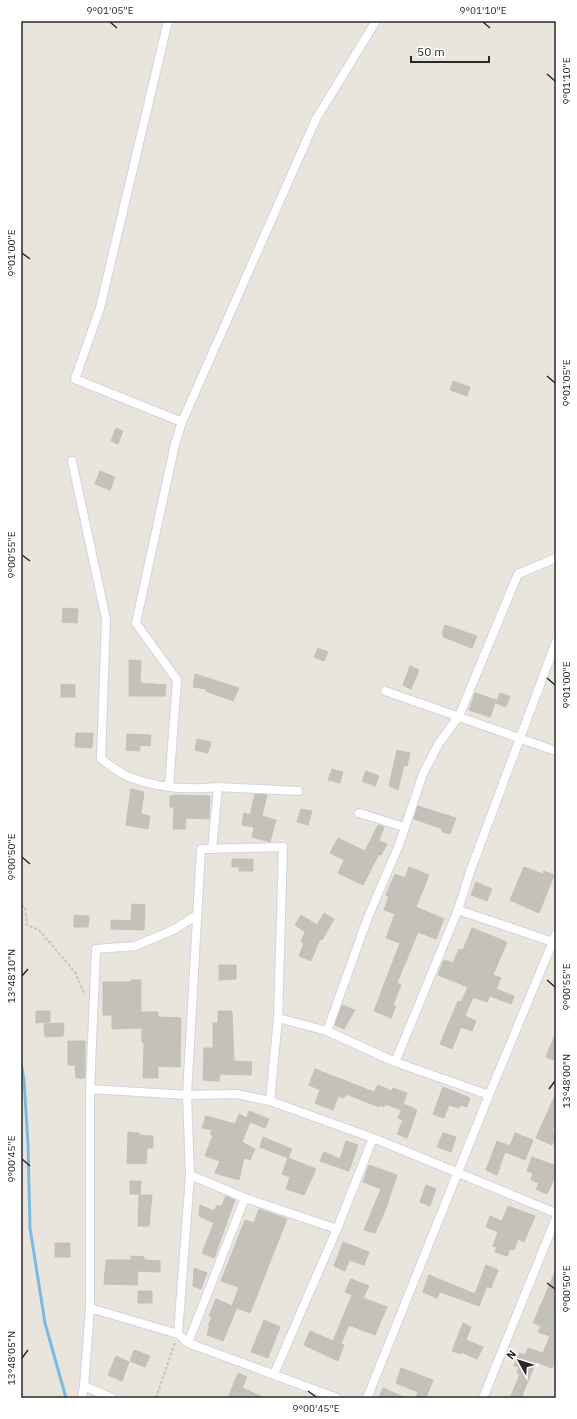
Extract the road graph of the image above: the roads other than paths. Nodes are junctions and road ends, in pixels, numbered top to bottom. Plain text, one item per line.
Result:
1 (168, 21) edge
2 (376, 21) edge
3 (182, 422) junction
4 (72, 460) dead end
5 (556, 558) edge
6 (556, 642) edge
7 (384, 691) dead end
8 (459, 716) junction
9 (519, 737) junction
10 (556, 751) edge
11 (169, 787) junction
12 (218, 787) junction
13 (298, 791) dead end
14 (359, 813) dead end
15 (404, 827) junction
16 (212, 849) junction
17 (458, 910) junction
18 (197, 915) junction
19 (555, 940) edge
20 (278, 1018) junction
21 (327, 1031) junction
22 (395, 1062) junction
23 (90, 1089) junction
24 (187, 1095) junction
25 (488, 1095) junction
26 (270, 1101) junction
27 (373, 1138) junction
28 (458, 1174) junction
29 (190, 1175) junction
30 (245, 1198) junction
31 (556, 1213) edge
32 (556, 1218) edge
33 (337, 1229) junction
34 (90, 1308) junction
35 (178, 1334) junction
36 (188, 1343) junction
37 (274, 1374) junction
38 (84, 1386) junction
39 (82, 1398) edge
40 (112, 1398) edge
41 (337, 1398) edge
42 (367, 1398) edge
43 (483, 1398) edge

1 - 3 street
2 - 3 street
3 - 11 street
4 - 11 street
5 - 8 street
6 - 9 street
7 - 8 street
8 - 9 street
8 - 15 street
9 - 10 street
9 - 17 street
11 - 12 street
12 - 13 street
12 - 16 street
14 - 15 street
15 - 21 street
16 - 18 street
16 - 20 street
17 - 19 street
17 - 22 street
18 - 23 street
18 - 24 street
19 - 25 street
20 - 21 street
20 - 26 street
21 - 22 street
22 - 25 street
23 - 24 street
23 - 34 street
24 - 26 street
24 - 29 street
25 - 28 street
26 - 27 street
27 - 28 street
27 - 33 street
28 - 31 street
28 - 42 street
29 - 30 street
29 - 35 street
30 - 33 street
30 - 36 street
32 - 43 street
33 - 37 street
34 - 35 street
34 - 38 street
35 - 36 street
36 - 37 street
37 - 41 street
38 - 39 street
38 - 40 street

